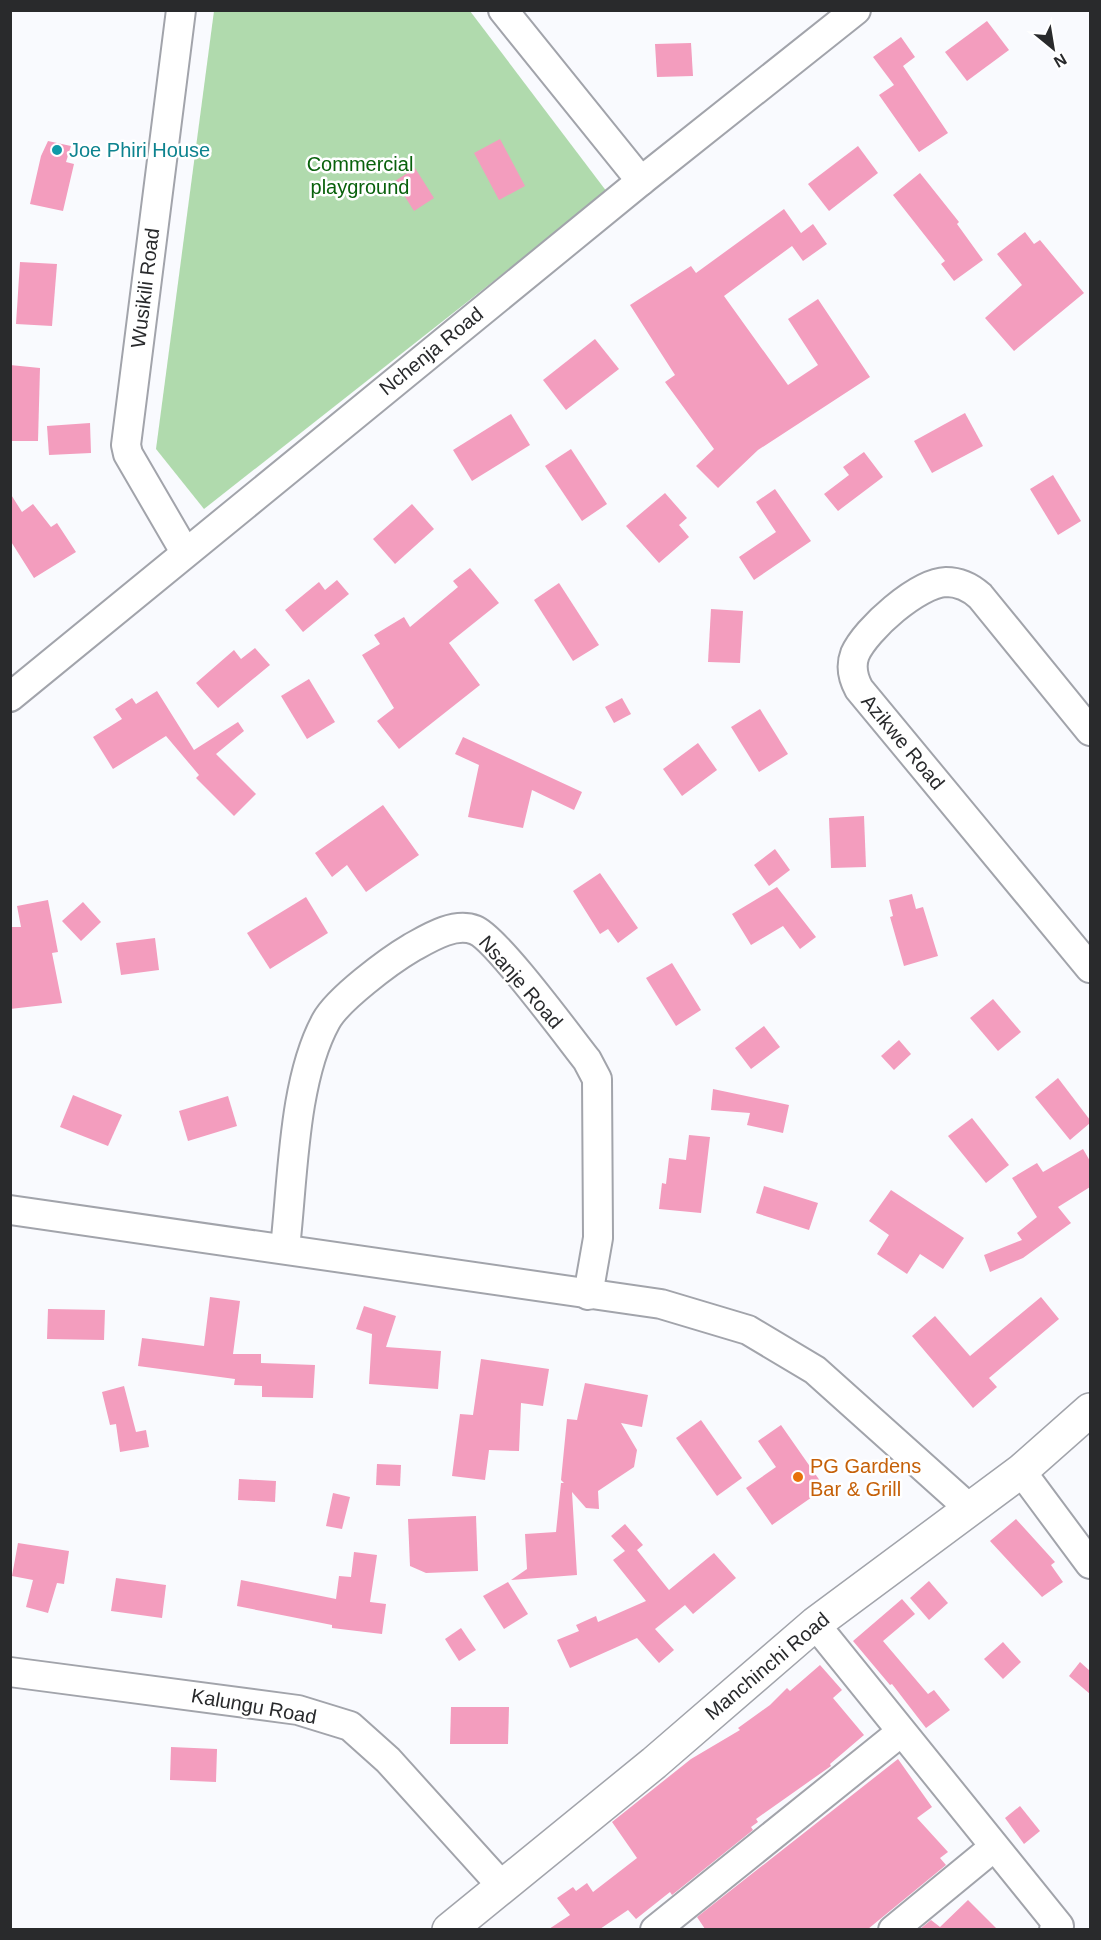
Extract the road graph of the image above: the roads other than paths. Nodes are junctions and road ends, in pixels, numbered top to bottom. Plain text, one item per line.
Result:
1 (181, 10) edge
2 (503, 10) edge
3 (856, 10) edge
4 (641, 181) junction
5 (186, 552) junction
6 (10, 697) edge
7 (1090, 731) edge
8 (1090, 968) edge
9 (10, 1210) edge
10 (285, 1248) junction
11 (588, 1295) junction
12 (1090, 1410) edge
13 (1021, 1471) junction
14 (970, 1509) junction
15 (1090, 1564) edge
16 (815, 1624) junction
17 (10, 1672) edge
18 (901, 1732) junction
19 (994, 1847) junction
20 (502, 1886) junction
21 (449, 1929) edge
22 (655, 1929) edge
23 (893, 1929) edge
24 (1054, 1929) edge

1 - 5 street, Wusikili Road
2 - 4 street
3 - 4 street, Nchenja Road
4 - 5 street, Nchenja Road
5 - 6 street, Nchenja Road
7 - 8 street, Azikwe Road
9 - 10 street
10 - 11 street
10 - 11 street, Nsanje Road
11 - 14 street
12 - 13 main road, Manchinchi Road
13 - 14 main road, Manchinchi Road
13 - 15 street
14 - 16 main road, Manchinchi Road
16 - 18 street
16 - 20 main road, Manchinchi Road
17 - 20 street, Kalungu Road
18 - 19 street
18 - 22 street
19 - 23 street
19 - 24 street
20 - 21 main road, Manchinchi Road

